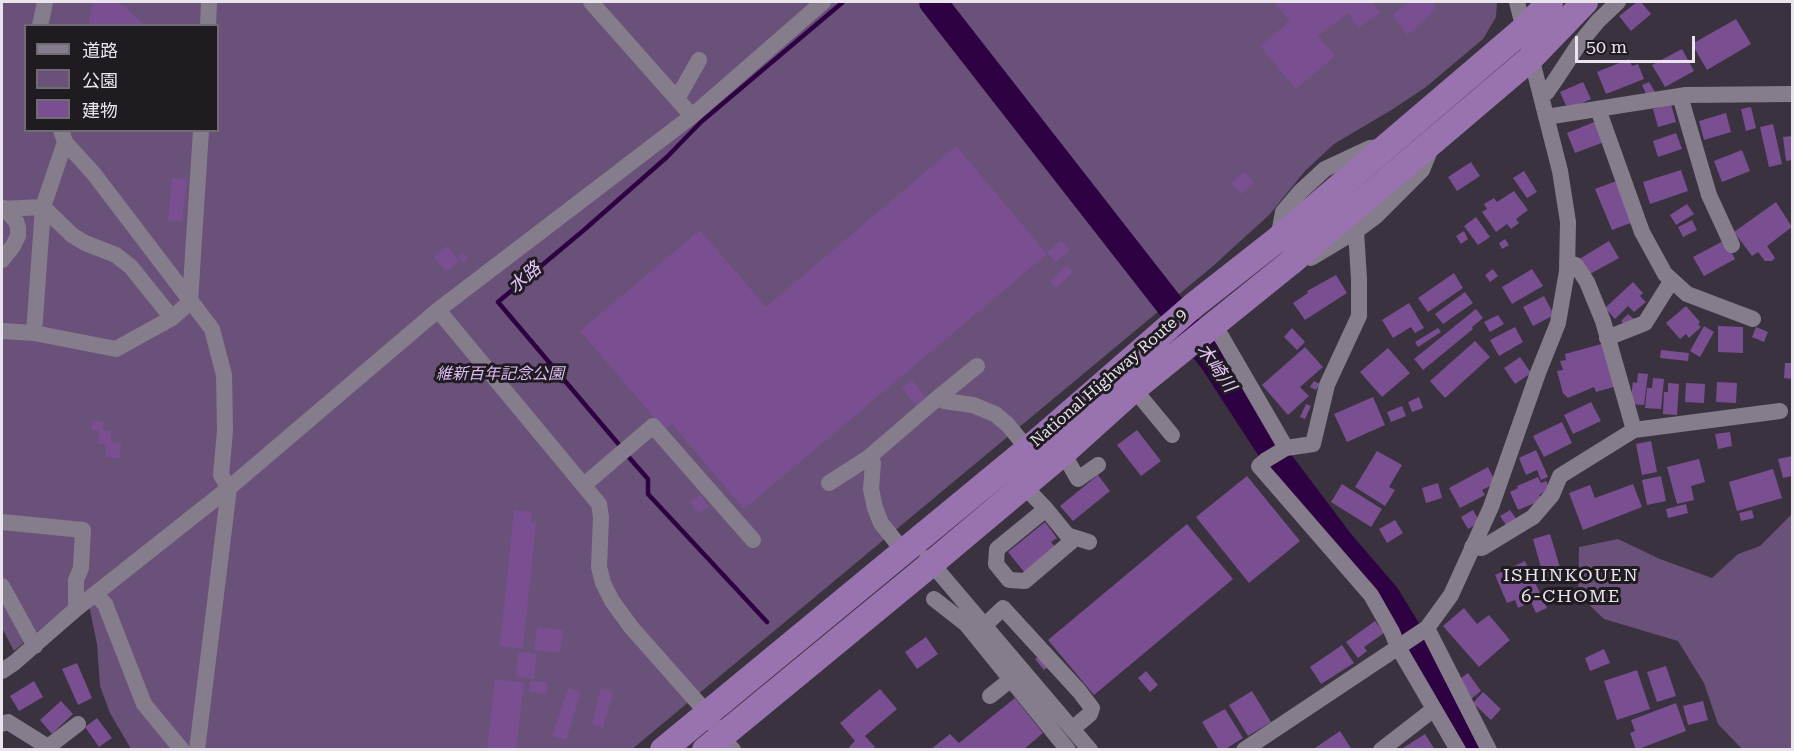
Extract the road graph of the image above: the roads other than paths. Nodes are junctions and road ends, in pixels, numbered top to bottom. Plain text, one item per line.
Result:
1 (45, 2) edge
2 (209, 2) edge
3 (591, 2) edge
4 (823, 2) edge
5 (1517, 2) edge
6 (1550, 2) edge
7 (1585, 2) edge
8 (1618, 2) edge
9 (40, 24) edge
10 (208, 24) edge
11 (1524, 29) junction
12 (1531, 58) junction
13 (699, 60) dead end
14 (1792, 94) edge
15 (1541, 96) junction
16 (1680, 96) junction
17 (677, 99) junction
18 (1598, 109) junction
19 (692, 116) junction
20 (1546, 117) junction
21 (201, 132) edge
22 (63, 136) edge
23 (1435, 139) junction
24 (44, 207) junction
25 (3, 209) edge
26 (1356, 231) junction
27 (1732, 245) dead end
28 (2, 261) edge
29 (1290, 263) junction
30 (1567, 263) junction
31 (1672, 280) junction
32 (190, 302) junction
33 (438, 310) junction
34 (172, 318) junction
35 (1753, 319) dead end
36 (1211, 326) junction
37 (2, 330) edge
38 (34, 333) junction
39 (1607, 338) junction
40 (977, 366) dead end
41 (1134, 389) junction
42 (940, 396) junction
43 (1780, 411) dead end
44 (1634, 430) junction
45 (1172, 435) dead end
46 (1027, 448) junction
47 (1286, 448) junction
48 (1063, 453) junction
49 (868, 458) junction
50 (1098, 465) dead end
51 (830, 483) dead end
52 (584, 485) junction
53 (1024, 486) junction
54 (229, 488) junction
55 (1046, 509) junction
56 (2, 522) edge
57 (1067, 535) junction
58 (753, 540) dead end
59 (1089, 542) dead end
60 (1472, 547) junction
61 (909, 548) junction
62 (931, 564) junction
63 (2, 586) edge
64 (95, 594) junction
65 (934, 599) dead end
66 (76, 609) junction
67 (984, 626) junction
68 (1428, 627) junction
69 (35, 646) junction
70 (1398, 647) junction
71 (2, 671) edge
72 (1016, 675) junction
73 (990, 696) dead end
74 (1434, 709) junction
75 (707, 713) junction
76 (2, 724) edge
77 (78, 724) dead end
78 (1072, 729) junction
79 (719, 745) edge
80 (1383, 749) edge
81 (182, 750) edge
82 (197, 750) edge
83 (663, 750) edge
84 (1068, 750) edge
85 (1090, 750) edge
86 (1244, 750) edge
87 (1458, 750) edge
88 (1489, 750) edge

1 - 9 street
2 - 10 street
3 - 17 street
4 - 19 street
5 - 11 street
6 - 11 highway, National Highway Route 9
7 - 12 highway, National Highway Route 9
8 - 15 street
11 - 12 street
11 - 46 highway, National Highway Route 9
12 - 15 street
12 - 23 highway, National Highway Route 9
13 - 17 street
14 - 16 street
15 - 20 street
16 - 18 street
16 - 27 street
17 - 19 street
18 - 20 street
18 - 31 street
19 - 33 street
20 - 30 street
21 - 32 street
22 - 24 street
22 - 32 street
23 - 26 street
23 - 29 highway, National Highway Route 9
24 - 25 street
24 - 34 street
24 - 38 street
25 - 28 street
26 - 29 street
26 - 47 street
29 - 36 highway, National Highway Route 9
30 - 39 street
30 - 60 street
31 - 35 street
31 - 39 street
32 - 34 street
32 - 54 street
33 - 52 street
33 - 54 street
34 - 38 street
36 - 41 highway, National Highway Route 9
36 - 47 street
37 - 38 street
39 - 44 street
40 - 42 street
41 - 45 street
41 - 48 highway, National Highway Route 9
42 - 46 street
42 - 49 street
43 - 44 street
44 - 60 street
46 - 61 highway, National Highway Route 9
47 - 70 street
48 - 50 street
48 - 53 highway, National Highway Route 9
49 - 51 street
49 - 61 street
52 - 58 street
52 - 75 street
53 - 55 street
53 - 62 highway, National Highway Route 9
54 - 64 street
54 - 82 street
55 - 57 street
55 - 57 street
56 - 66 street
57 - 59 street
60 - 68 street
61 - 62 street
61 - 75 highway, National Highway Route 9
62 - 67 street
62 - 79 highway, National Highway Route 9
63 - 69 street
64 - 66 street
64 - 81 street
65 - 72 street
66 - 69 street
67 - 72 street
67 - 78 street
68 - 70 street
68 - 88 street
69 - 71 street
70 - 74 street
70 - 86 street
72 - 73 street
72 - 78 street
72 - 84 street
74 - 80 street
74 - 87 street
75 - 79 street
75 - 83 highway, National Highway Route 9
76 - 77 street
78 - 85 street

